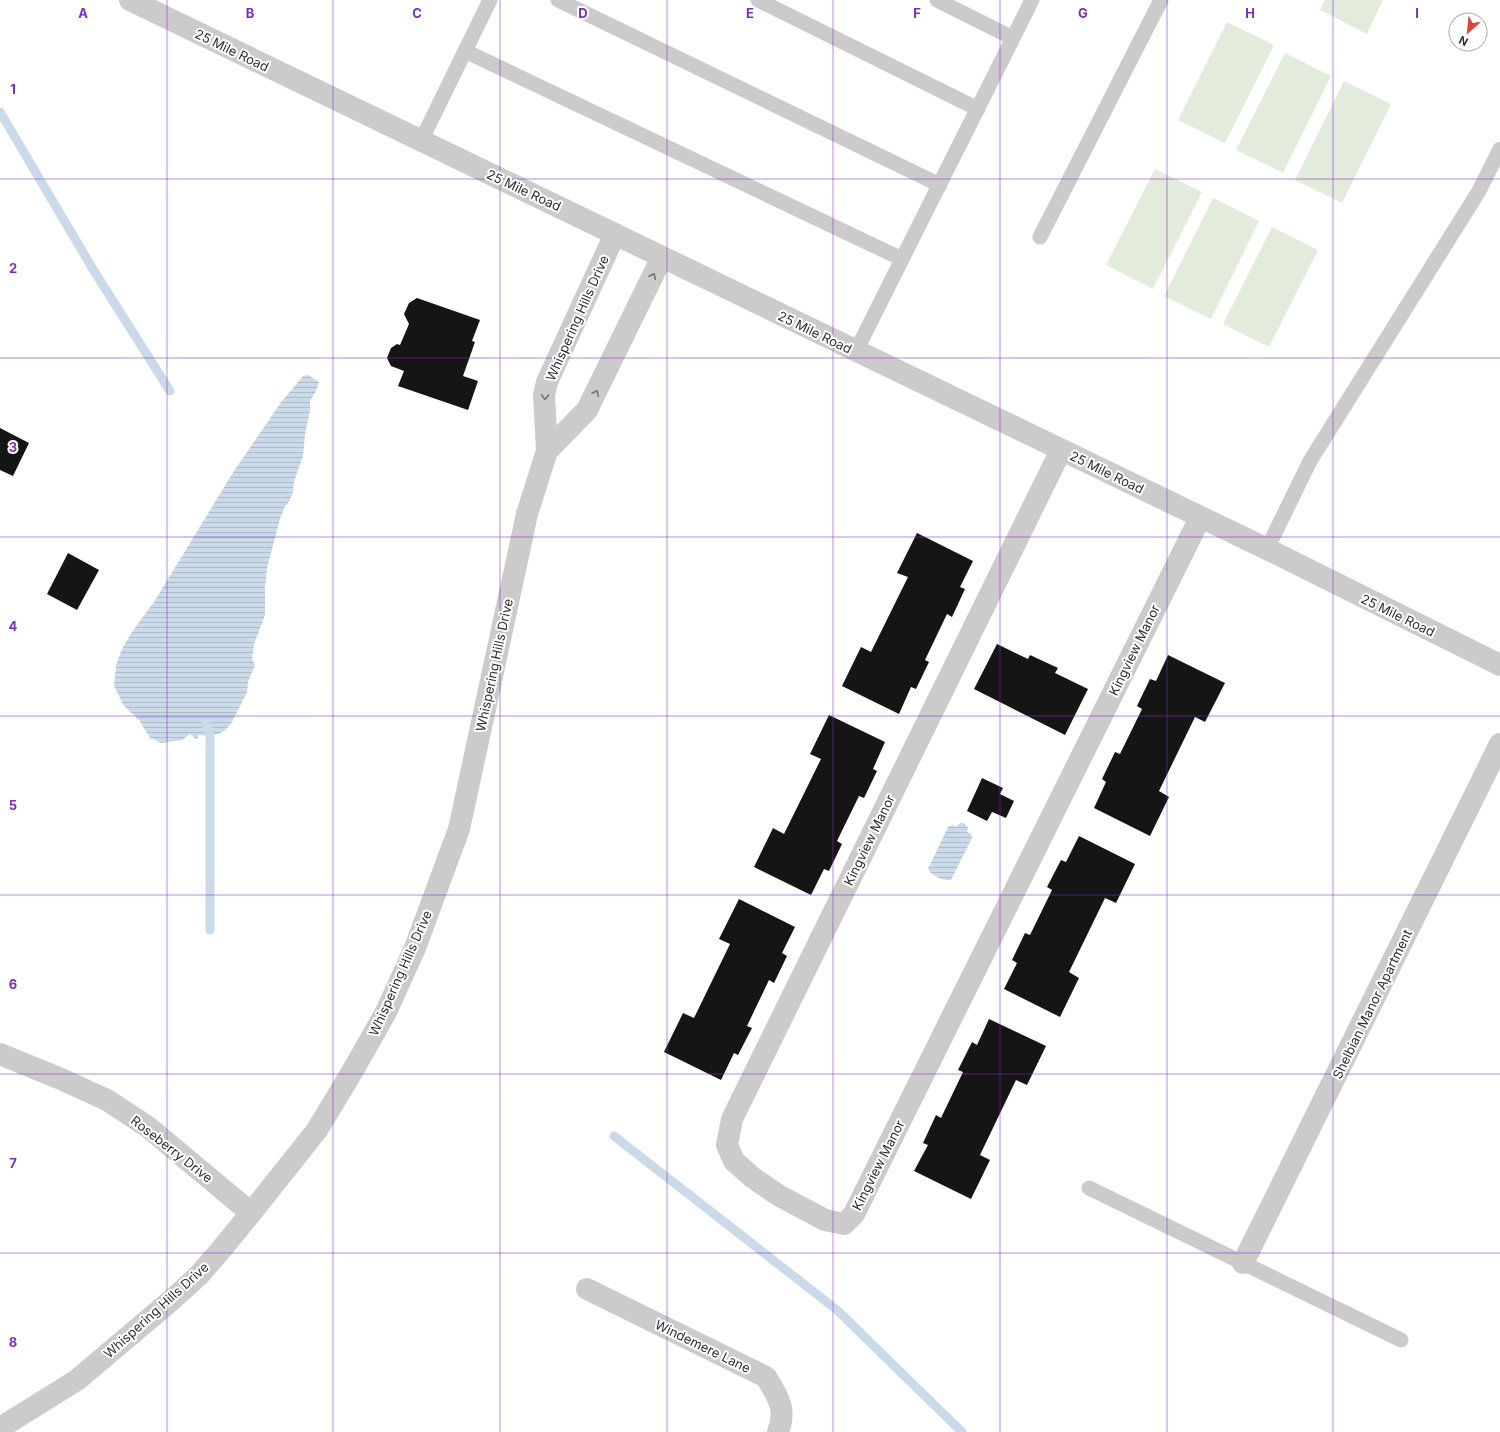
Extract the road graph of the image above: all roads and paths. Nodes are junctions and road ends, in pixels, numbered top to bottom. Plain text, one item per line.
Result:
1 (130, 0) edge
2 (490, 0) edge
3 (558, 0) edge
4 (758, 0) edge
5 (937, 0) edge
6 (1032, 0) edge
7 (1160, 0) edge
8 (1013, 38) junction
9 (465, 51) junction
10 (978, 108) junction
11 (421, 141) junction
12 (1500, 149) edge
13 (940, 185) junction
14 (615, 234) junction
15 (1040, 237) dead end
16 (662, 257) junction
17 (902, 259) junction
18 (856, 351) junction
19 (1061, 450) junction
20 (547, 451) junction
21 (1200, 518) junction
22 (1267, 550) junction
23 (1500, 665) edge
24 (1500, 744) edge
25 (0, 1054) edge
26 (1089, 1188) dead end
27 (252, 1213) junction
28 (1243, 1263) junction
29 (587, 1289) dead end
30 (1401, 1340) dead end
31 (0, 1428) edge
32 (778, 1432) edge

1 - 11 street, 25 Mile Road
2 - 9 lane
3 - 13 lane
4 - 10 lane
5 - 8 lane
6 - 8 lane
7 - 15 lane
8 - 10 lane
9 - 11 lane
9 - 17 lane
10 - 13 lane
11 - 14 street, 25 Mile Road
12 - 22 lane
13 - 17 lane
14 - 16 street, 25 Mile Road
14 -> 20 street, Whispering Hills Drive
16 - 18 street, 25 Mile Road
20 -> 16 street, Whispering Hills Drive
17 - 18 lane
18 - 19 street, 25 Mile Road
19 - 21 street, 25 Mile Road
19 - 21 street, Kingview Manor
20 - 27 street, Whispering Hills Drive
21 - 22 street, 25 Mile Road
22 - 23 street, 25 Mile Road
24 - 28 street, Shelbian Manor Apartment
25 - 27 street, Roseberry Drive
26 - 28 lane
27 - 31 street, Whispering Hills Drive
28 - 30 lane
29 - 32 street, Windemere Lane

